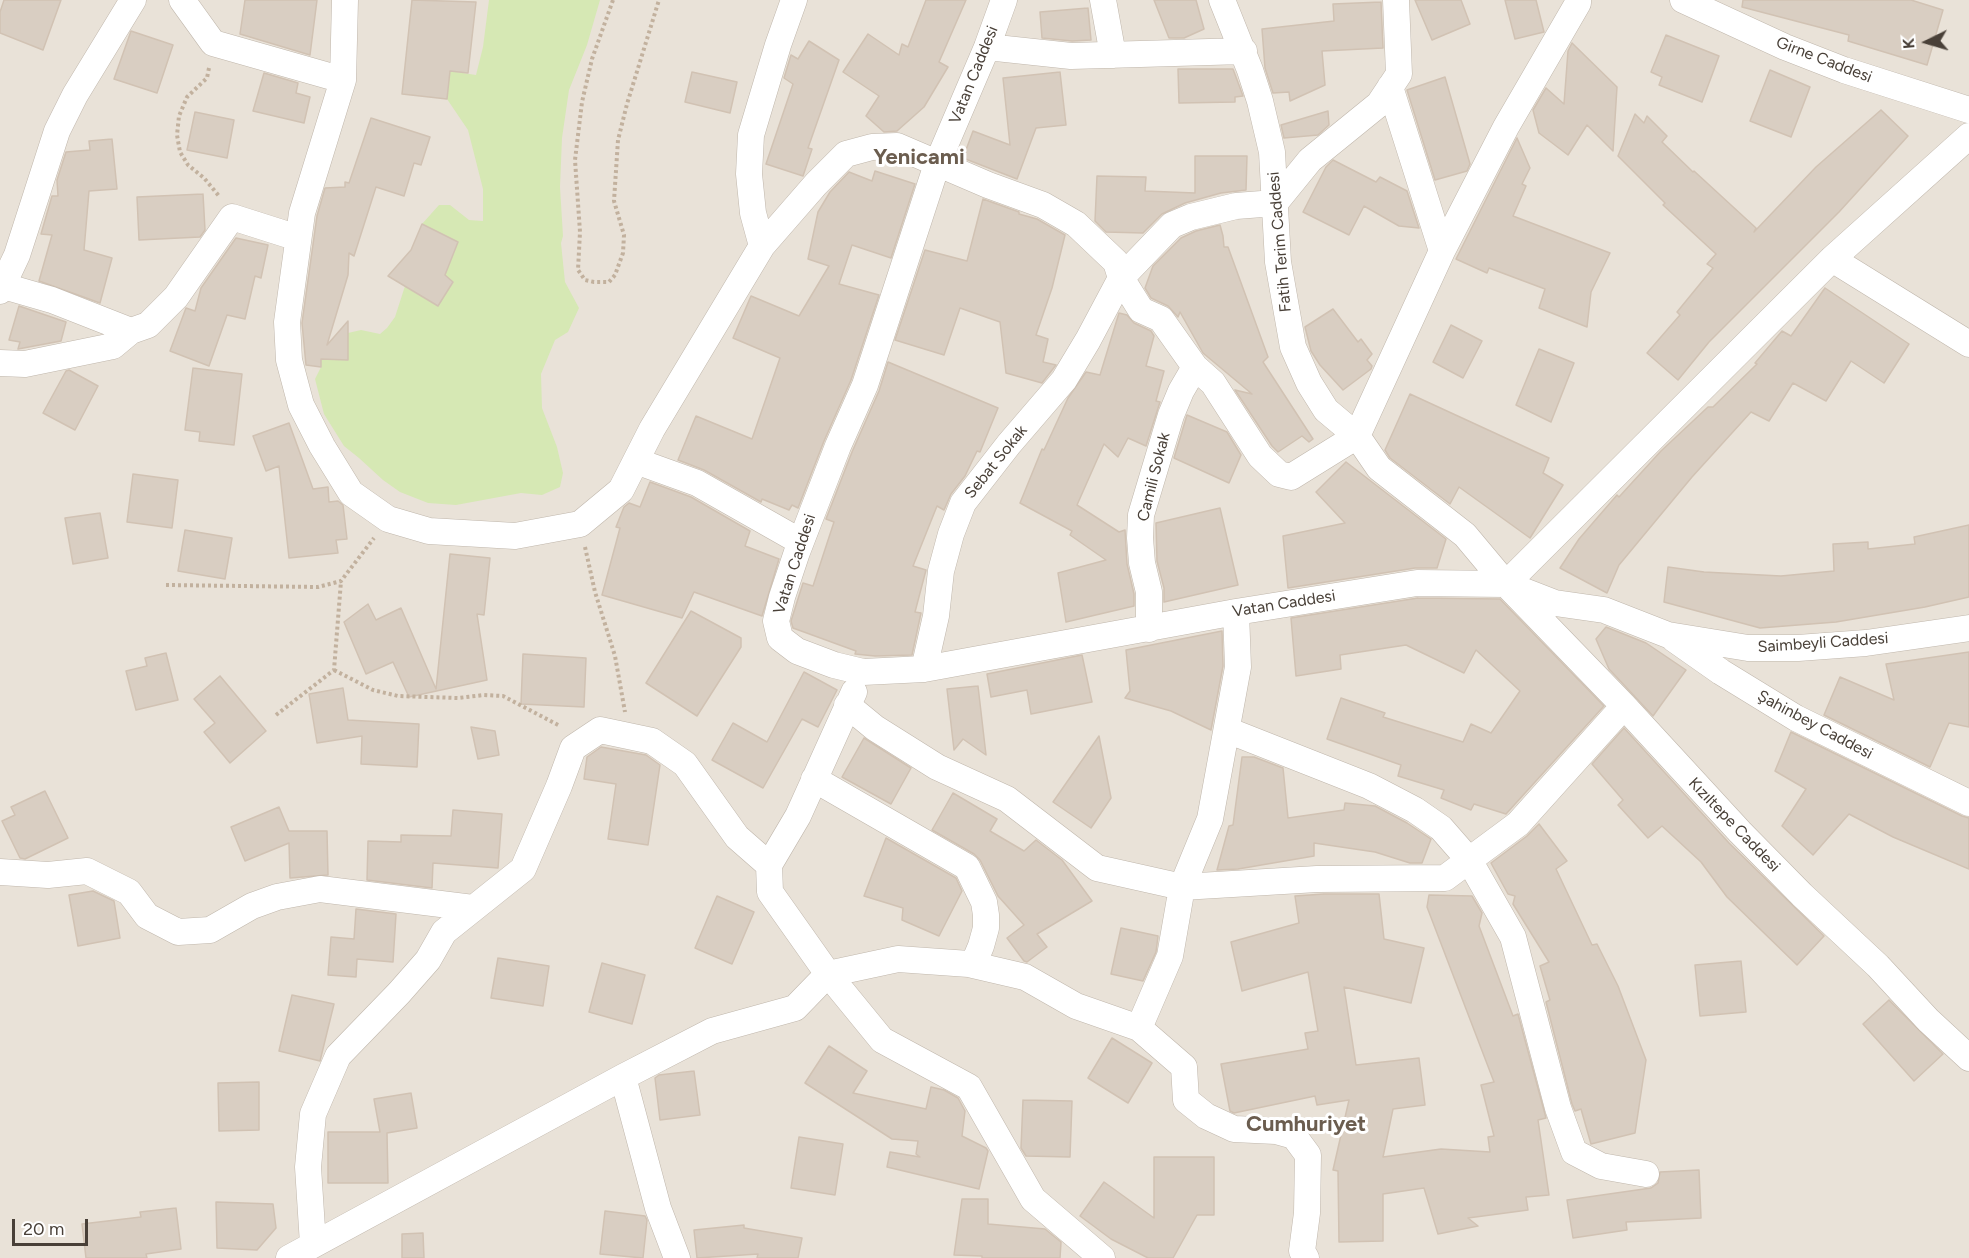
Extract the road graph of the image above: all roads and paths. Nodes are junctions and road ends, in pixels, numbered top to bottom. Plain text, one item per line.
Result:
1 (133, 0) edge
2 (182, 0) edge
3 (345, 0) edge
4 (613, 0) edge
5 (659, 0) edge
6 (794, 0) edge
7 (1004, 0) edge
8 (1103, 0) edge
9 (1222, 0) edge
10 (1396, 0) edge
11 (1578, 0) edge
12 (1683, 0) edge
13 (213, 43) junction
14 (987, 47) junction
15 (1244, 51) junction
16 (1113, 55) junction
17 (343, 80) junction
18 (1390, 87) junction
19 (1969, 110) edge
20 (1969, 136) edge
21 (937, 164) junction
22 (1275, 203) junction
23 (232, 217) junction
24 (298, 238) junction
25 (762, 246) junction
26 (1442, 251) junction
27 (1832, 259) junction
28 (1121, 278) junction
29 (1, 288) edge
30 (131, 331) junction
31 (1969, 344) edge
32 (0, 363) edge
33 (1195, 367) junction
34 (1357, 436) junction
35 (636, 461) junction
36 (388, 519) junction
37 (580, 524) junction
38 (801, 542) junction
39 (341, 581) junction
40 (1506, 584) junction
41 (166, 585) dead end
42 (1236, 612) junction
43 (1968, 628) edge
44 (1149, 629) junction
45 (1668, 635) junction
46 (924, 669) junction
47 (334, 670) junction
48 (863, 672) junction
49 (848, 705) junction
50 (1624, 706) junction
51 (276, 716) dead end
52 (1227, 730) junction
53 (630, 736) junction
54 (587, 739) junction
55 (814, 779) junction
56 (1969, 803) edge
57 (1469, 860) junction
58 (769, 865) junction
59 (0, 872) edge
60 (1182, 887) junction
61 (472, 908) junction
62 (973, 965) junction
63 (828, 974) junction
64 (1139, 1028) junction
65 (1969, 1058) edge
66 (623, 1077) junction
67 (1646, 1174) dead end
68 (313, 1244) junction
69 (1096, 1257) edge
70 (289, 1258) edge
71 (677, 1258) edge
72 (1306, 1258) edge

1 - 29 street
2 - 13 street
3 - 17 street
4 - 5 path
6 - 25 street
7 - 14 street, Vatan Caddesi
8 - 16 street
9 - 15 street, Fatih Terim Caddesi
10 - 18 street
11 - 26 street
12 - 19 street, Girne Caddesi
13 - 17 street
13 - 23 path
14 - 16 street
14 - 21 street, Vatan Caddesi
15 - 16 street
15 - 22 street, Fatih Terim Caddesi
17 - 24 street
18 - 22 street
18 - 26 street
20 - 27 street
21 - 25 street
21 - 28 street
21 - 38 street, Vatan Caddesi
22 - 28 street, Sebat Sokak
22 - 34 street, Fatih Terim Caddesi
23 - 24 street
23 - 30 street
24 - 36 street
25 - 35 street
26 - 34 street
27 - 31 street
27 - 40 street
28 - 33 street
28 - 46 street, Sebat Sokak
29 - 30 street
30 - 32 street
33 - 34 street
33 - 44 street, Camili Sokak
34 - 40 street, Fatih Terim Caddesi
35 - 37 street
35 - 38 street
36 - 37 street
36 - 39 path
37 - 53 path
38 - 48 street, Vatan Caddesi
39 - 41 path
39 - 47 path
40 - 42 street, Vatan Caddesi
40 - 45 street, Saimbeyli Caddesi
40 - 50 street, Kızıltepe Caddesi
42 - 44 street, Vatan Caddesi
42 - 52 street
43 - 45 street, Saimbeyli Caddesi
44 - 46 street, Vatan Caddesi
45 - 56 street, Şahinbey Caddesi
46 - 48 street, Vatan Caddesi
47 - 51 path
47 - 54 path
48 - 49 street
49 - 55 street
49 - 60 street
50 - 57 street
50 - 65 street, Kızıltepe Caddesi
52 - 57 street
52 - 60 street
53 - 54 street
53 - 58 street
54 - 61 street
55 - 58 street
55 - 62 street
57 - 60 street
57 - 67 street
58 - 63 street
59 - 61 street
60 - 64 street
61 - 68 street
62 - 63 street
62 - 64 street
63 - 66 street
63 - 69 street
64 - 72 street
66 - 68 street
66 - 71 street
68 - 70 street

